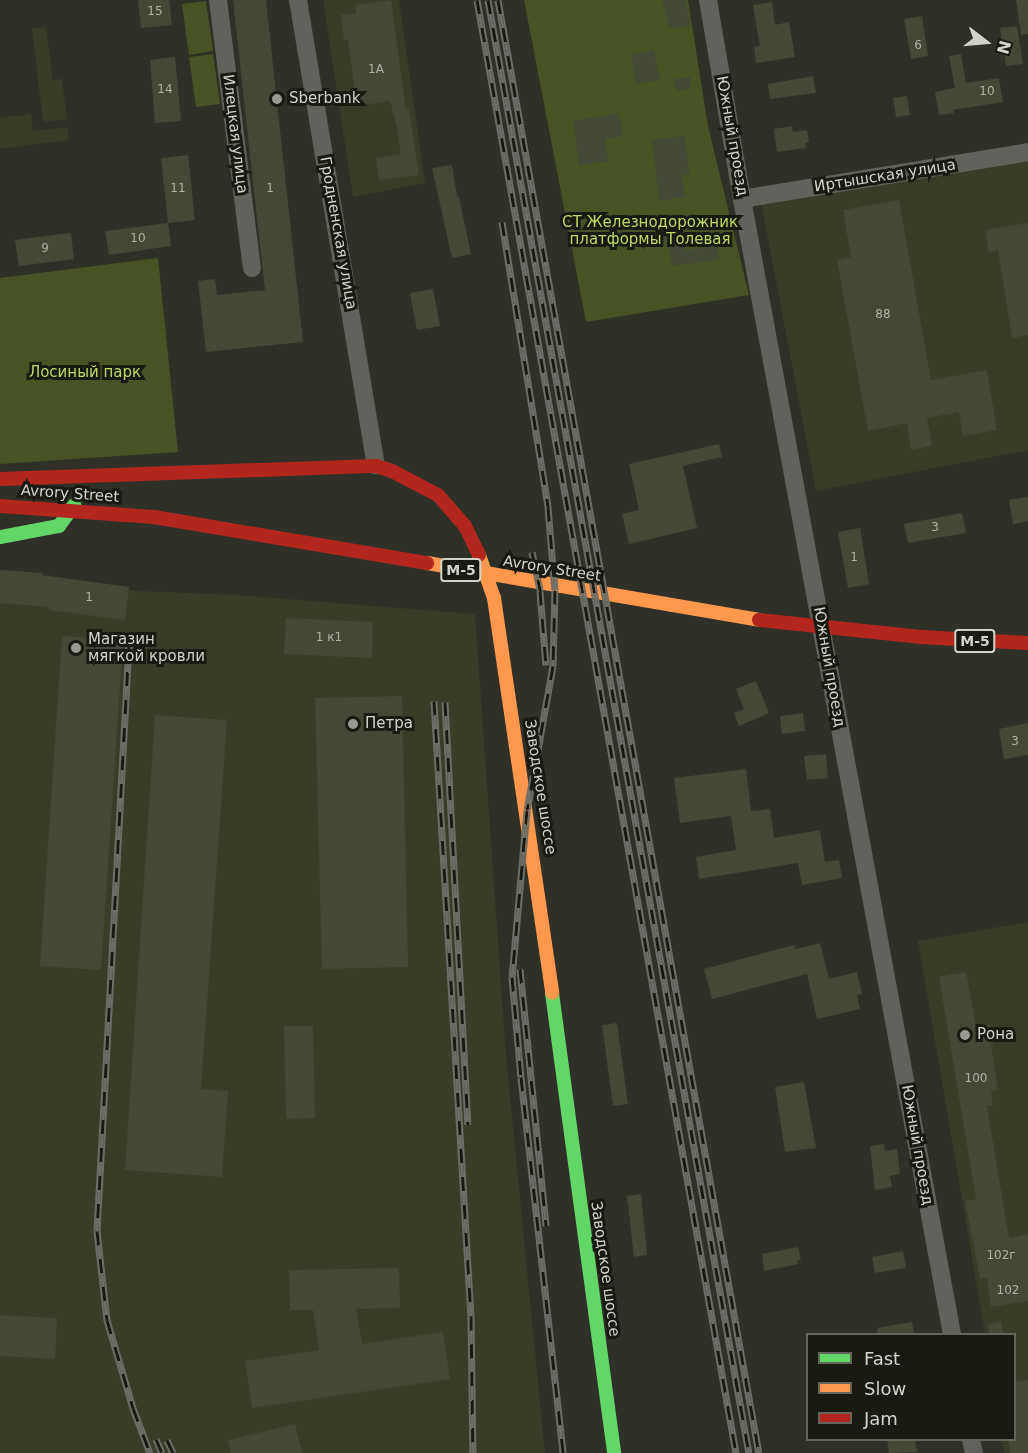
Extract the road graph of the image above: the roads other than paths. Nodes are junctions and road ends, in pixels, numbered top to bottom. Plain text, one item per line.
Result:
1 (218, 0) edge
2 (298, 0) edge
3 (708, 0) edge
4 (1028, 152) edge
5 (742, 200) junction
6 (252, 268) dead end
7 (376, 466) junction
8 (87, 476) junction
9 (0, 479) edge
10 (0, 506) edge
11 (0, 537) edge
12 (1028, 643) edge
13 (952, 1333) edge
14 (614, 1453) edge

1 - 6 street, Илецкая улица
2 - 7 street, Гродненская улица
3 - 5 street, Южный проезд
4 - 5 street, Иртышская улица
5 - 13 street, Южный проезд
7 - 8 main road, Заводское шоссе
7 - 14 main road, Заводское шоссе
8 - 9 main road, Заводское шоссе
8 - 11 main road
10 - 12 main road, Avrory Street / М-5

